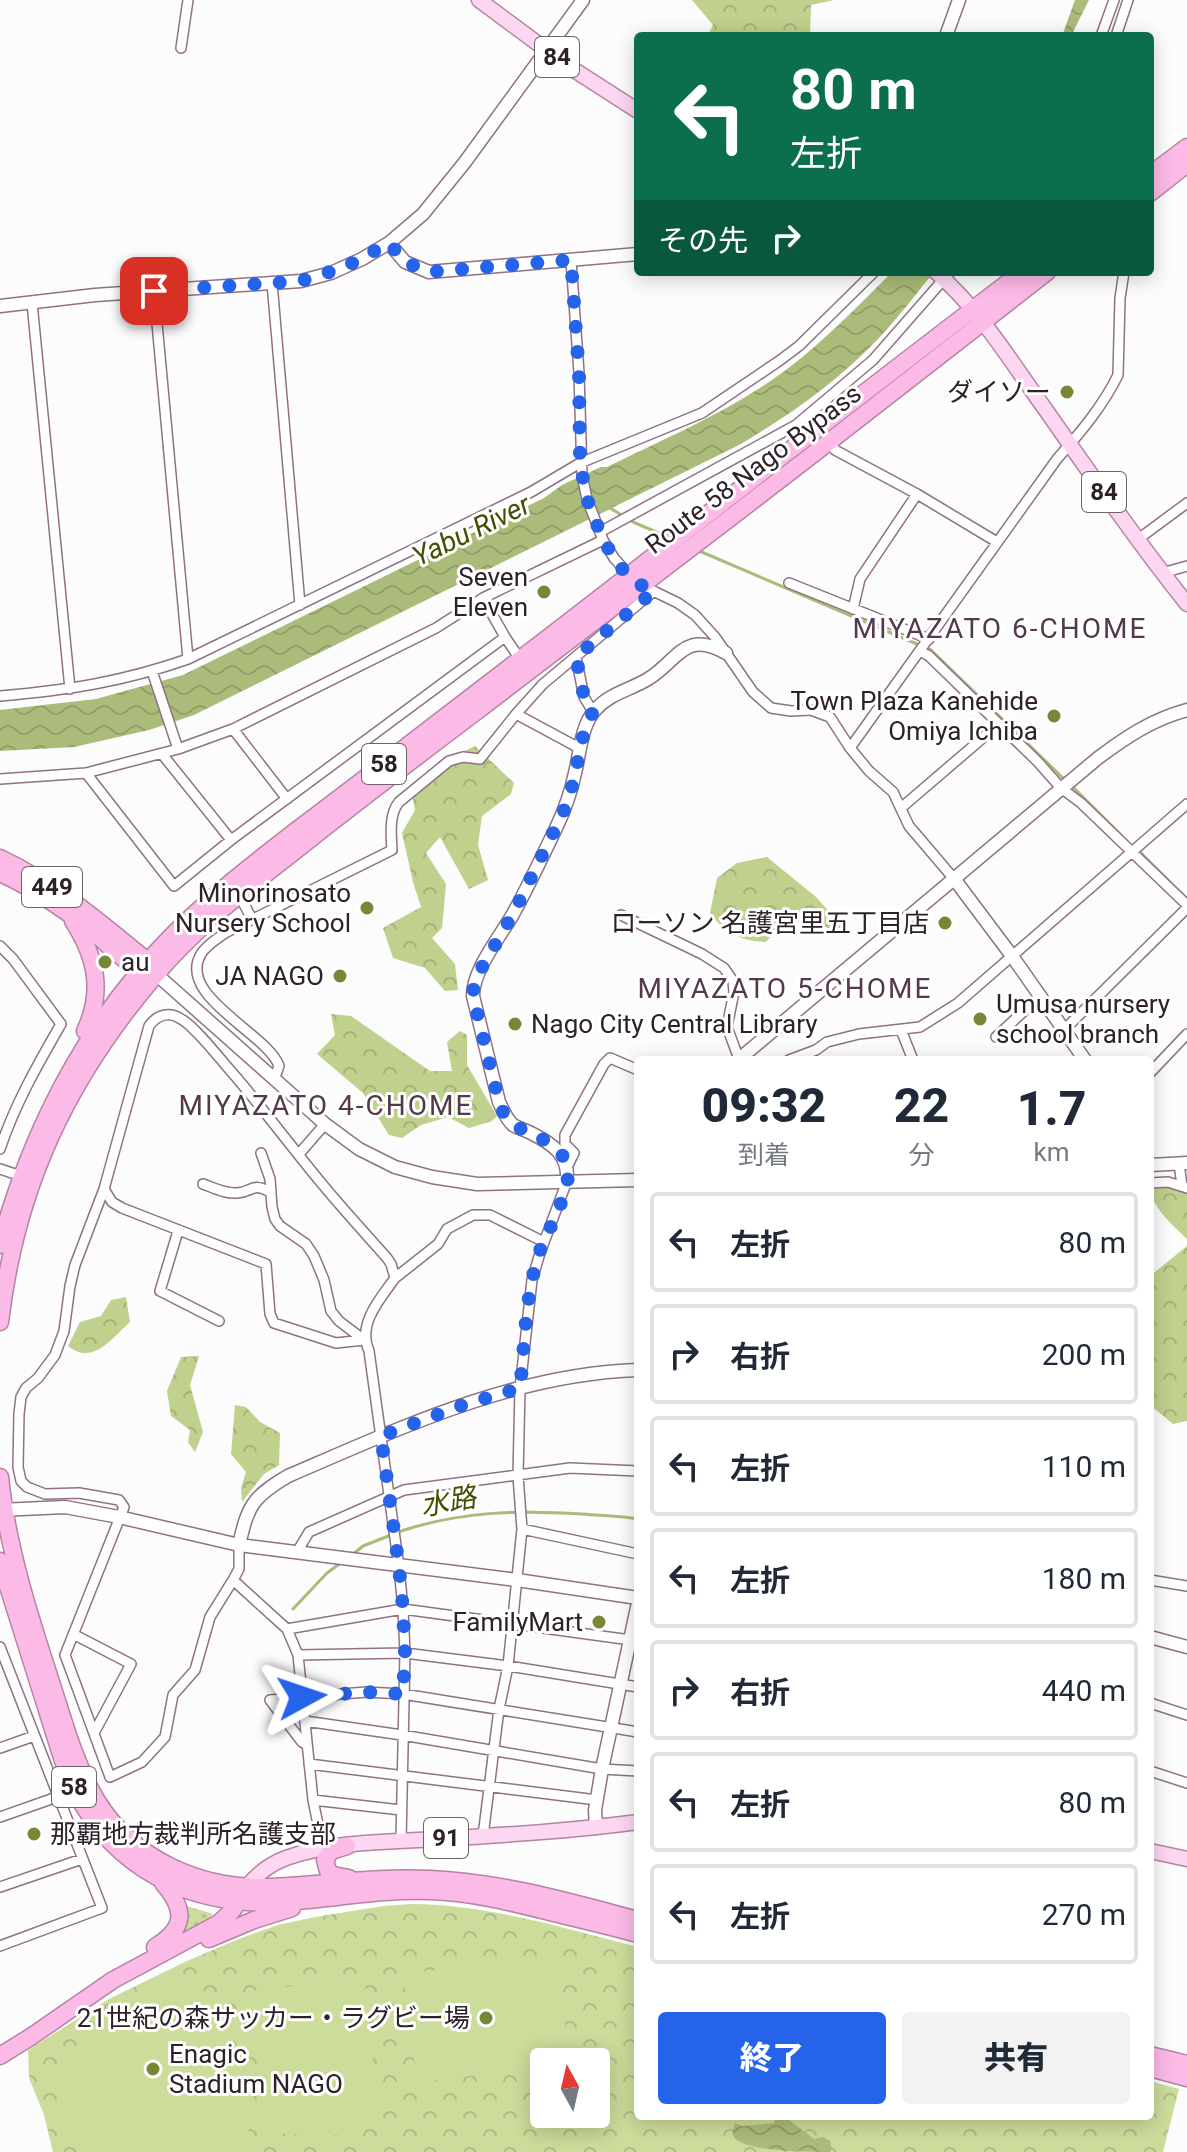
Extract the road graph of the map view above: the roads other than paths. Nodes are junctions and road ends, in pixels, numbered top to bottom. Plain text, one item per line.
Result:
1 (188, 0) edge
2 (479, 0) edge
3 (582, 0) edge
4 (959, 0) edge
5 (1114, 0) edge
6 (1128, 0) edge
7 (947, 32) edge
8 (1102, 32) edge
9 (1117, 32) edge
10 (181, 48) dead end
11 (546, 49) junction
12 (634, 109) edge
13 (1187, 147) edge
14 (1187, 164) edge
15 (1154, 186) edge
16 (1154, 187) edge
17 (389, 243) junction
18 (634, 254) edge
19 (571, 260) junction
20 (870, 276) edge
21 (941, 276) edge
22 (943, 276) edge
23 (1018, 276) edge
24 (1041, 276) edge
25 (1123, 276) edge
26 (272, 283) junction
27 (154, 291) junction
28 (32, 303) junction
29 (0, 306) edge
30 (976, 316) junction
31 (801, 432) junction
32 (830, 441) junction
33 (1070, 445) junction
34 (580, 463) junction
35 (917, 494) junction
36 (1187, 503) edge
37 (600, 531) junction
38 (1137, 540) junction
39 (997, 542) junction
40 (1187, 566) edge
41 (1162, 573) junction
42 (789, 583) dead end
43 (641, 584) junction
44 (483, 598) junction
45 (1187, 604) edge
46 (300, 605) junction
47 (853, 609) junction
48 (505, 637) junction
49 (929, 639) junction
50 (920, 651) junction
51 (726, 653) junction
52 (576, 657) junction
53 (188, 659) junction
54 (520, 659) junction
55 (154, 674) junction
56 (70, 689) junction
57 (0, 696) edge
58 (1187, 710) edge
59 (593, 712) junction
60 (516, 714) junction
61 (233, 729) junction
62 (985, 736) dead end
63 (850, 748) junction
64 (178, 749) junction
65 (581, 749) junction
66 (162, 754) junction
67 (86, 773) junction
68 (0, 779) edge
69 (1065, 784) junction
70 (287, 799) junction
71 (1187, 804) edge
72 (901, 808) junction
73 (231, 840) junction
74 (1132, 852) junction
75 (0, 858) edge
76 (0, 873) edge
77 (955, 880) junction
78 (239, 895) junction
79 (1187, 907) edge
80 (66, 912) junction
81 (621, 915) dead end
82 (252, 919) junction
83 (0, 946) edge
84 (1012, 956) junction
85 (148, 969) junction
86 (1039, 997) junction
87 (901, 1030) junction
88 (1064, 1030) junction
89 (1187, 1034) edge
90 (996, 1037) dead end
91 (240, 1050) junction
92 (78, 1055) junction
93 (739, 1056) edge
94 (746, 1056) edge
95 (800, 1056) edge
96 (911, 1056) edge
97 (1082, 1056) edge
98 (224, 1064) junction
99 (634, 1068) edge
100 (1154, 1069) edge
101 (274, 1080) junction
102 (325, 1124) junction
103 (0, 1149) edge
104 (261, 1153) dead end
105 (299, 1154) junction
106 (1183, 1163) edge
107 (568, 1165) junction
108 (1154, 1165) edge
109 (0, 1169) edge
110 (21, 1176) junction
111 (634, 1180) edge
112 (567, 1181) junction
113 (1154, 1183) edge
114 (203, 1184) dead end
115 (1185, 1187) edge
116 (104, 1189) junction
117 (270, 1192) junction
118 (178, 1231) junction
119 (544, 1242) junction
120 (0, 1245) edge
121 (395, 1278) junction
122 (219, 1321) dead end
123 (0, 1322) edge
124 (364, 1340) junction
125 (634, 1370) edge
126 (520, 1388) junction
127 (381, 1436) junction
128 (634, 1471) edge
129 (518, 1476) junction
130 (0, 1477) edge
131 (389, 1497) junction
132 (2, 1510) edge
133 (119, 1517) junction
134 (522, 1529) junction
135 (239, 1545) junction
136 (297, 1552) junction
137 (634, 1553) edge
138 (0, 1561) edge
139 (399, 1567) junction
140 (233, 1580) junction
141 (517, 1580) junction
142 (1154, 1581) edge
143 (1187, 1586) edge
144 (634, 1600) edge
145 (403, 1609) junction
146 (514, 1623) junction
147 (287, 1629) junction
148 (73, 1634) junction
149 (1154, 1638) edge
150 (633, 1640) edge
151 (0, 1647) edge
152 (1187, 1647) edge
153 (405, 1653) junction
154 (298, 1655) junction
155 (508, 1666) junction
156 (12, 1678) junction
157 (0, 1682) edge
158 (621, 1684) junction
159 (634, 1686) edge
160 (403, 1694) junction
161 (302, 1697) junction
162 (1154, 1704) edge
163 (499, 1709) junction
164 (1187, 1715) edge
165 (305, 1721) junction
166 (611, 1727) junction
167 (634, 1731) edge
168 (94, 1733) junction
169 (402, 1735) junction
170 (34, 1736) junction
171 (307, 1745) junction
172 (0, 1748) edge
173 (493, 1751) junction
174 (55, 1764) junction
175 (309, 1764) junction
176 (602, 1769) junction
177 (634, 1771) edge
178 (1154, 1772) edge
179 (402, 1775) junction
180 (1187, 1783) edge
181 (489, 1786) junction
182 (57, 1797) junction
183 (313, 1800) junction
184 (597, 1800) junction
185 (401, 1810) junction
186 (0, 1817) edge
187 (634, 1823) edge
188 (596, 1828) junction
189 (483, 1836) junction
190 (401, 1841) junction
191 (347, 1846) junction
192 (323, 1849) junction
193 (1154, 1852) edge
194 (82, 1859) junction
195 (1187, 1859) edge
196 (158, 1877) junction
197 (361, 1880) junction
198 (0, 1887) edge
199 (243, 1894) junction
200 (316, 1899) junction
201 (634, 1919) edge
202 (634, 1933) edge
203 (0, 1946) edge
204 (161, 1954) junction
205 (113, 1980) junction
206 (0, 2056) edge
207 (1154, 2056) edge
208 (1187, 2064) edge
209 (1154, 2069) edge
210 (1187, 2078) edge

1 - 10 street
2 - 11 main road, 84
3 - 11 street
4 - 7 street
5 - 8 street
6 - 9 street
11 - 12 main road, 84
11 - 17 street
13 - 15 highway
14 - 16 highway
17 - 19 street
17 - 26 street
18 - 19 street
19 - 34 street
20 - 34 street
21 - 31 street
22 - 30 main road, 84
23 - 30 highway, Route 58 Nago Bypass / 58
24 - 30 highway, Route 58 Nago Bypass / 58
25 - 33 street
26 - 27 street
26 - 46 street
27 - 28 street
27 - 53 street
28 - 29 street
28 - 56 street
30 - 31 highway, Route 58 Nago Bypass / 58
30 - 32 highway, Route 58 Nago Bypass / 58
30 - 33 main road, 84
31 - 37 street
31 - 43 highway, Route 58 Nago Bypass / 58
32 - 35 street
32 - 43 highway, Route 58 Nago Bypass / 58
33 - 38 main road, 84
33 - 39 street
34 - 37 street
34 - 46 street
35 - 39 street
35 - 47 street
36 - 38 street
37 - 43 street
37 - 44 street
38 - 41 main road, 84
39 - 49 street
40 - 41 street
41 - 45 main road, 84
42 - 47 street
43 - 51 street
43 - 52 street
43 - 54 highway, Route 58 Nago Bypass / 58
43 - 78 highway, Route 58 Nago Bypass / 58
44 - 48 street
44 - 61 street
46 - 53 street
47 - 49 street
48 - 54 street
48 - 70 street
49 - 50 street
50 - 63 street
50 - 69 street
51 - 59 street
51 - 63 street
52 - 59 street
52 - 60 street
53 - 55 street
54 - 85 highway, Route 58 Nago Bypass / 58
55 - 56 street
55 - 64 street
56 - 57 street
58 - 69 street
59 - 65 street
60 - 65 street
60 - 82 street
61 - 64 street
61 - 70 street
62 - 72 street
63 - 72 street
64 - 66 street
65 - 107 street
66 - 67 street
66 - 73 street
67 - 68 street
67 - 73 street
69 - 74 street
69 - 77 street
70 - 73 street
71 - 74 street
72 - 77 street
74 - 79 street
74 - 84 street
75 - 85 highway, 449
76 - 80 highway, 449
77 - 84 street
77 - 94 street
78 - 82 street
78 - 85 highway, Route 58 Nago Bypass / 58
79 - 88 street
80 - 85 highway, 449
80 - 92 highway
81 - 93 street
82 - 101 street
83 - 103 street
84 - 86 street
84 - 87 street
85 - 91 street
85 - 92 highway, Route 58 Nago Bypass / 58
85 - 123 highway, Route 58 Nago Bypass / 58
86 - 88 street
86 - 90 street
87 - 95 street
87 - 96 street
88 - 97 street
89 - 100 street
91 - 98 street
91 - 101 street
92 - 110 highway, Route 58 Nago Bypass / 58
98 - 105 street
98 - 116 street
99 - 107 street
101 - 102 street
102 - 105 street
102 - 112 street
104 - 117 street
105 - 121 street
106 - 108 street
106 - 115 street
107 - 112 street
109 - 110 street
110 - 120 highway, Route 58 Nago Bypass / 58
111 - 112 street
112 - 119 street
113 - 115 street
114 - 117 street
116 - 118 street
116 - 133 street
117 - 124 street
118 - 122 street
118 - 124 street
119 - 121 street
119 - 126 street
121 - 124 street
124 - 127 street
125 - 126 street
126 - 127 street
126 - 129 street
127 - 131 street
127 - 135 street
128 - 129 street
129 - 131 street
129 - 134 street
130 - 132 highway, 58
131 - 136 street
131 - 139 street
132 - 133 street
132 - 199 highway, 58
133 - 135 street
133 - 148 street
134 - 137 street
134 - 141 street
135 - 136 street
135 - 140 street
136 - 139 street
138 - 174 highway, 58
139 - 141 street
139 - 145 street
140 - 147 street
140 - 168 street
141 - 144 street
141 - 146 street
142 - 143 street
145 - 146 street
145 - 147 street
145 - 153 street
146 - 150 street
146 - 155 street
147 - 154 street
148 - 168 street
148 - 168 street
149 - 152 street
150 - 158 street
151 - 156 street
153 - 154 street
153 - 155 street
153 - 160 street
154 - 161 street
155 - 158 street
155 - 163 street
156 - 157 street
156 - 170 street
158 - 159 street
158 - 166 street
160 - 161 street
160 - 163 street
160 - 169 street
161 - 165 street
161 - 171 street
162 - 164 street
163 - 166 street
163 - 173 street
165 - 169 street
165 - 171 street
166 - 167 street
166 - 176 street
169 - 173 street
169 - 179 street
170 - 172 street
170 - 174 street
171 - 175 street
173 - 176 street
173 - 181 street
174 - 182 street
174 - 196 highway, 58
175 - 179 street
175 - 183 street
176 - 177 street
176 - 184 street
178 - 180 street
179 - 181 street
179 - 185 street
181 - 184 street
181 - 189 street
182 - 186 street
182 - 194 street
183 - 185 street
183 - 192 street
184 - 188 street
185 - 190 street
187 - 188 main road, 91
188 - 189 main road, 91
189 - 190 main road, 91
190 - 191 main road, 91
191 - 192 main road, 91
191 - 197 highway
192 - 199 main road, 91
193 - 195 main road
194 - 198 street
194 - 203 street
196 - 199 highway, 58
196 - 205 highway
197 - 199 highway, 58
197 - 201 highway, 58
199 - 200 highway, 58
199 - 204 highway
200 - 202 highway, 58
200 - 204 highway
204 - 205 highway
205 - 206 highway
207 - 208 highway
209 - 210 highway

